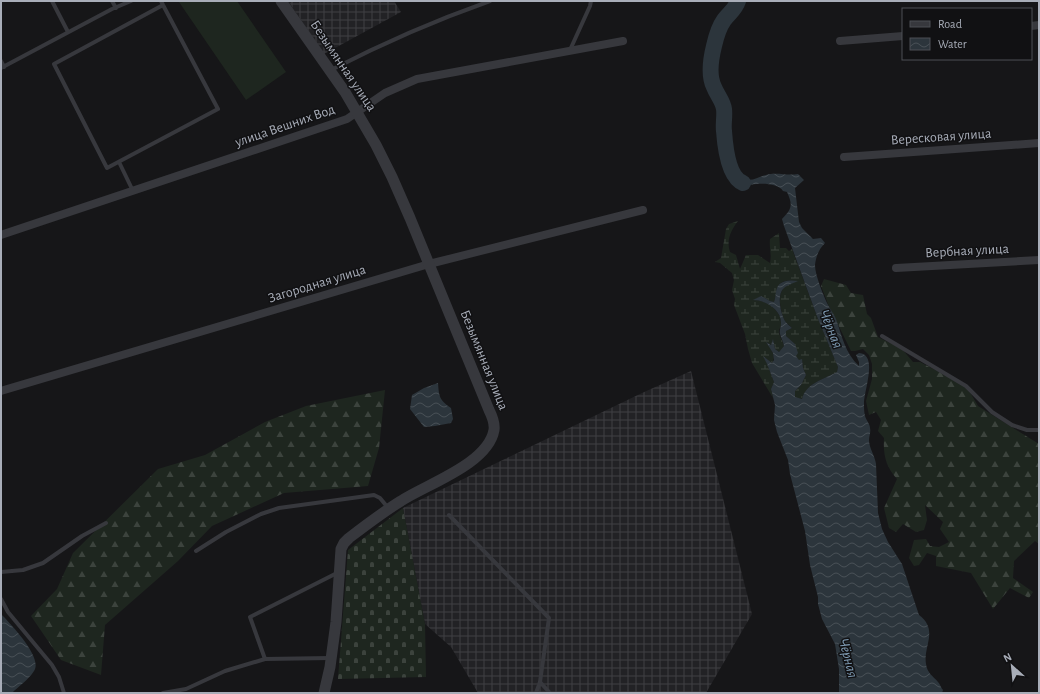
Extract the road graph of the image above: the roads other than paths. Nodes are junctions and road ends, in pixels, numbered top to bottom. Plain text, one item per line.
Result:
1 (52, 1) edge
2 (112, 1) edge
3 (131, 1) edge
4 (281, 1) edge
5 (490, 1) edge
6 (591, 1) edge
7 (162, 3) edge
8 (116, 8) junction
9 (68, 32) junction
10 (902, 36) edge
11 (623, 41) dead end
12 (840, 41) dead end
13 (570, 51) junction
14 (1, 61) edge
15 (2, 67) edge
16 (331, 71) junction
17 (357, 111) junction
18 (1039, 142) edge
19 (844, 157) dead end
20 (119, 162) junction
21 (133, 190) junction
22 (643, 210) dead end
23 (1, 235) edge
24 (1039, 260) edge
25 (429, 264) junction
26 (896, 268) dead end
27 (882, 336) dead end
28 (1, 391) edge
29 (1039, 430) edge
30 (389, 509) junction
31 (449, 515) dead end
32 (106, 522) dead end
33 (196, 551) dead end
34 (1, 572) edge
35 (339, 572) junction
36 (1, 599) edge
37 (332, 658) junction
38 (266, 659) junction
39 (540, 682) junction
40 (64, 693) edge
41 (163, 693) edge
42 (173, 693) edge
43 (324, 693) edge
44 (536, 693) edge
45 (550, 693) edge

1 - 9 lane
2 - 8 lane
3 - 8 lane
4 - 16 street, Безымянная улица
5 - 16 lane
6 - 13 lane
7 - 20 lane
7 - 20 lane
8 - 9 lane
9 - 15 lane
10 - 12 street
11 - 13 street, улица Вешних Вод
13 - 17 street, улица Вешних Вод
14 - 15 lane
16 - 17 street, Безымянная улица
17 - 21 street, улица Вешних Вод
17 - 25 street, Безымянная улица
18 - 19 street, Вересковая улица
20 - 21 lane
21 - 23 street, улица Вешних Вод
22 - 25 street, Загородная улица
24 - 26 street, Вербная улица
25 - 28 street, Загородная улица
25 - 30 street, Безымянная улица
27 - 29 lane
30 - 33 lane
30 - 35 street, Безымянная улица
31 - 39 lane
32 - 34 lane
35 - 37 street, Безымянная улица
35 - 38 lane
36 - 40 lane
37 - 38 lane
37 - 43 street, Безымянная улица
38 - 42 lane
39 - 44 lane
39 - 45 lane
41 - 42 lane

